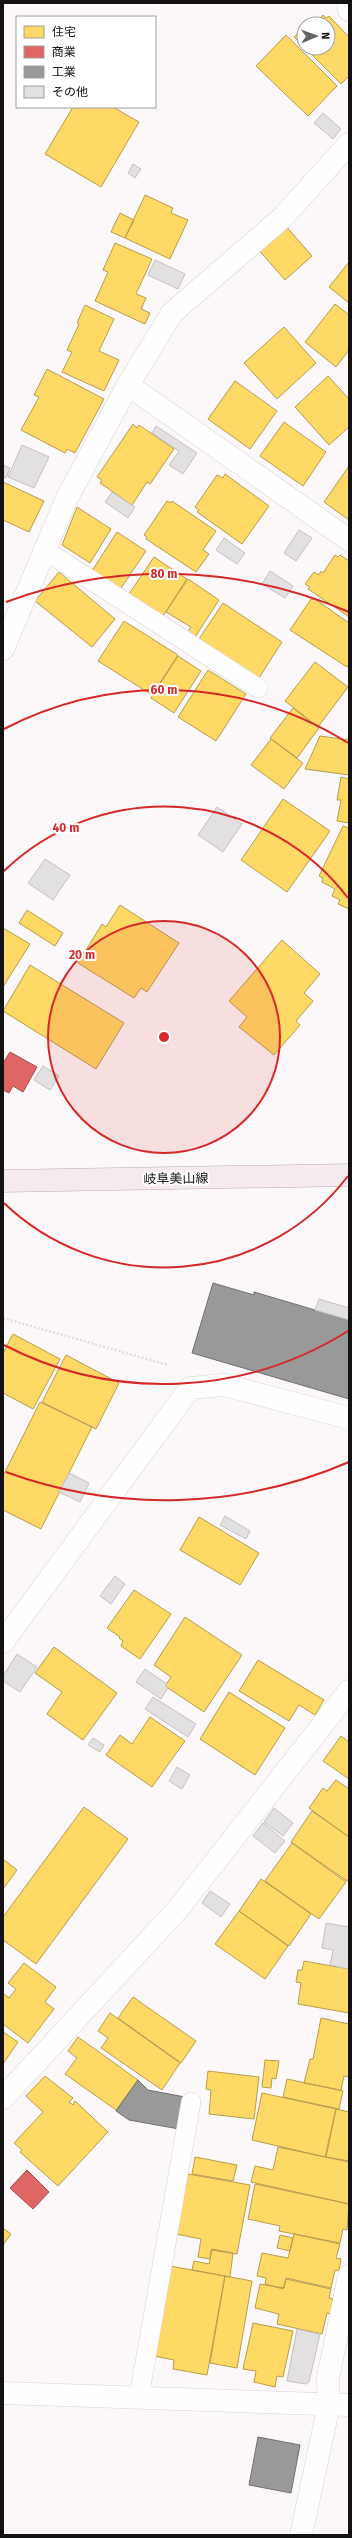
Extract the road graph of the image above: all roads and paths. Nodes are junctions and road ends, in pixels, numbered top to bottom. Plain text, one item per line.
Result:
1 (349, 7) edge
2 (349, 10) edge
3 (347, 150) edge
4 (128, 385) junction
5 (349, 540) edge
6 (43, 549) junction
7 (3, 649) edge
8 (258, 688) dead end
9 (349, 1175) edge
10 (3, 1181) edge
11 (3, 1318) edge
12 (190, 1388) junction
13 (349, 1418) edge
14 (3, 1642) edge
15 (349, 1691) edge
16 (3, 2098) edge
17 (191, 2102) dead end
18 (349, 2276) edge
19 (3, 2393) edge
20 (139, 2397) junction
21 (339, 2405) edge
22 (301, 2535) edge

1 - 2 street
3 - 4 street
4 - 5 street
4 - 6 street
6 - 7 street
6 - 8 lane
9 - 10 main road, 岐阜美山線
11 - 12 path
12 - 13 street
12 - 14 street
15 - 16 street
17 - 20 lane
18 - 21 street
19 - 20 street
20 - 21 street
21 - 22 street

